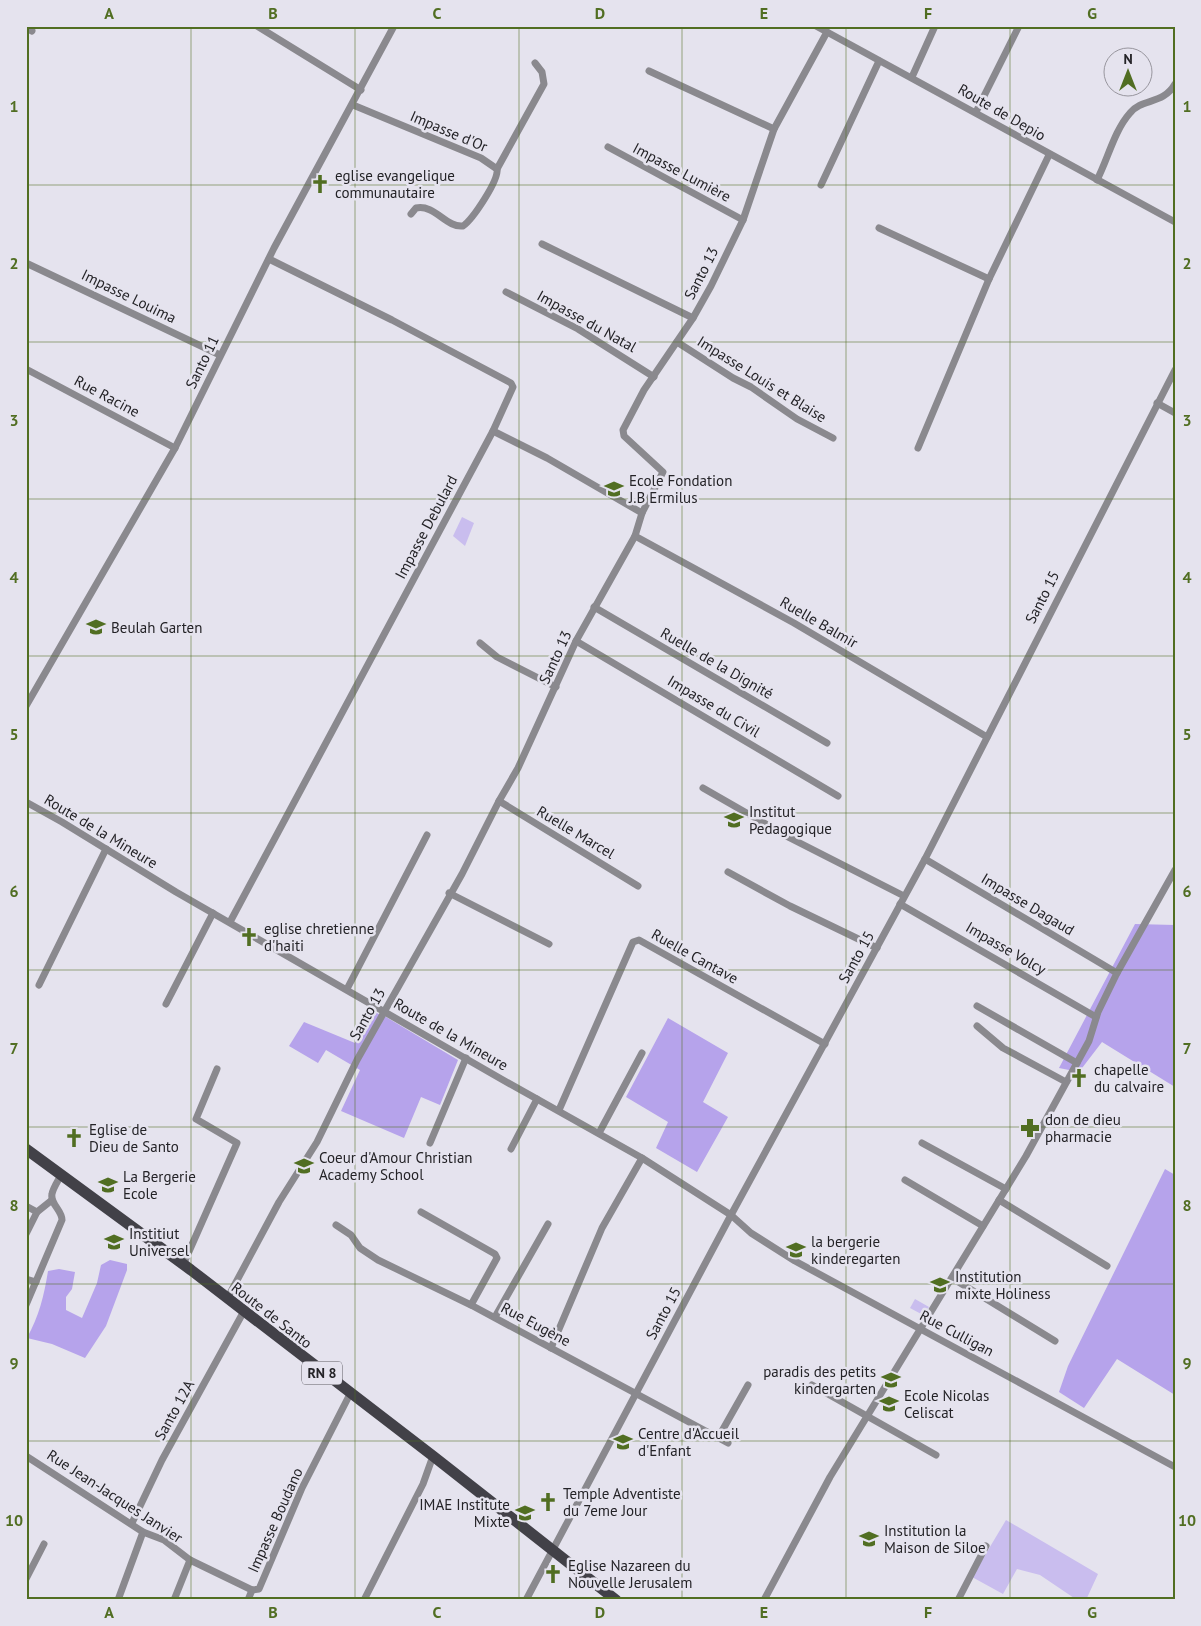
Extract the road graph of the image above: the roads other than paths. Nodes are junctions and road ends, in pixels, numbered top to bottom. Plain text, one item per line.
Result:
1 (257, 26) edge
2 (394, 26) edge
3 (816, 26) edge
4 (935, 26) edge
5 (1019, 26) edge
6 (827, 32) junction
7 (879, 61) junction
8 (535, 64) dead end
9 (649, 71) dead end
10 (912, 77) junction
11 (1175, 84) edge
12 (361, 90) junction
13 (353, 105) junction
14 (976, 112) junction
15 (774, 129) junction
16 (608, 147) dead end
17 (1049, 155) junction
18 (498, 168) junction
19 (1097, 180) junction
20 (821, 185) dead end
21 (411, 214) dead end
22 (742, 220) junction
23 (1175, 222) edge
24 (880, 228) dead end
25 (542, 244) dead end
26 (269, 259) junction
27 (26, 262) edge
28 (989, 279) junction
29 (506, 292) dead end
30 (693, 318) junction
31 (677, 342) junction
32 (220, 355) junction
33 (26, 369) edge
34 (1175, 370) edge
35 (654, 376) junction
36 (1157, 403) junction
37 (1175, 413) edge
38 (493, 431) junction
39 (832, 438) dead end
40 (175, 448) junction
41 (918, 448) dead end
42 (642, 513) junction
43 (635, 536) junction
44 (594, 607) junction
45 (576, 641) junction
46 (480, 643) dead end
47 (556, 687) junction
48 (26, 706) edge
49 (987, 737) junction
50 (827, 743) dead end
51 (703, 788) dead end
52 (838, 796) dead end
53 (499, 801) junction
54 (26, 802) edge
55 (427, 835) dead end
56 (106, 849) junction
57 (925, 859) junction
58 (1175, 870) edge
59 (728, 872) dead end
60 (638, 886) dead end
61 (449, 894) junction
62 (904, 896) junction
63 (900, 904) junction
64 (213, 913) junction
65 (230, 922) junction
66 (549, 944) dead end
67 (877, 948) junction
68 (1117, 973) junction
69 (39, 986) dead end
70 (347, 989) junction
71 (166, 1004) dead end
72 (976, 1006) dead end
73 (384, 1011) junction
74 (1096, 1017) junction
75 (977, 1026) dead end
76 (825, 1044) junction
77 (642, 1053) dead end
78 (466, 1058) junction
79 (1077, 1063) junction
80 (217, 1068) dead end
81 (1066, 1082) junction
82 (537, 1099) junction
83 (559, 1110) junction
84 (599, 1133) junction
85 (430, 1143) dead end
86 (922, 1143) dead end
87 (26, 1149) edge
88 (511, 1149) dead end
89 (642, 1158) junction
90 (60, 1175) junction
91 (905, 1180) dead end
92 (1006, 1189) junction
93 (52, 1200) junction
94 (999, 1200) junction
95 (26, 1206) edge
96 (37, 1212) junction
97 (421, 1212) dead end
98 (731, 1214) junction
99 (548, 1224) dead end
100 (336, 1225) dead end
101 (983, 1226) junction
102 (26, 1234) edge
103 (183, 1265) junction
104 (1107, 1266) dead end
105 (952, 1278) junction
106 (26, 1279) edge
107 (36, 1282) junction
108 (227, 1299) junction
109 (471, 1304) junction
110 (26, 1305) edge
111 (244, 1312) junction
112 (495, 1318) junction
113 (920, 1329) junction
114 (1055, 1342) dead end
115 (551, 1348) junction
116 (748, 1385) dead end
117 (812, 1385) dead end
118 (636, 1393) junction
119 (350, 1394) junction
120 (868, 1416) junction
121 (718, 1438) junction
122 (728, 1443) dead end
123 (936, 1455) dead end
124 (26, 1456) edge
125 (434, 1456) junction
126 (1175, 1467) edge
127 (132, 1523) junction
128 (143, 1532) junction
129 (44, 1544) dead end
130 (986, 1546) dead end
131 (552, 1552) junction
132 (190, 1560) junction
133 (26, 1579) edge
134 (252, 1590) junction
135 (118, 1600) edge
136 (174, 1600) edge
137 (248, 1600) edge
138 (364, 1600) edge
139 (526, 1600) edge
140 (616, 1600) edge
141 (764, 1600) edge
142 (958, 1600) edge

1 - 12 street
2 - 12 street, Santo 11
3 - 6 street, Route de Depio
4 - 10 street
5 - 14 street
6 - 7 street, Route de Depio
6 - 15 street, Santo 13
7 - 10 street, Route de Depio
7 - 20 street
8 - 18 street
9 - 15 street
10 - 14 street, Route de Depio
11 - 19 street
12 - 13 street, Santo 11
13 - 18 street, Impasse d'Or
13 - 26 street, Santo 11
14 - 17 street, Route de Depio
15 - 22 street, Santo 13
16 - 22 street, Impasse Lumière
17 - 19 street, Route de Depio
17 - 28 street
18 - 21 street, Impasse d'Or
19 - 23 street, Route de Depio
22 - 30 street, Santo 13
24 - 28 street
25 - 30 street
26 - 32 street, Santo 11
26 - 38 street, Impasse Debulard
27 - 32 street, Impasse Louima
28 - 41 street
29 - 35 street, Impasse du Natal
30 - 31 street, Santo 13
31 - 35 street, Santo 13
31 - 39 street, Impasse Louis et Blaise
32 - 40 street, Santo 11
33 - 40 street, Rue Racine
34 - 36 street, Santo 15
35 - 42 street, Santo 13
36 - 37 street
36 - 49 street, Santo 15
38 - 42 street
38 - 65 street, Impasse Debulard
40 - 48 street, Santo 11
42 - 43 street, Santo 13
43 - 44 street, Santo 13
43 - 49 street, Ruelle Balmir
44 - 45 street, Santo 13
44 - 50 street, Ruelle de la Dignité
45 - 47 street, Santo 13
45 - 52 street, Impasse du Civil
46 - 47 street
47 - 53 street, Santo 13
49 - 57 street, Santo 15
51 - 62 street
53 - 60 street, Ruelle Marcel
53 - 61 street, Santo 13
54 - 56 street, Route de la Mineure
55 - 70 street
56 - 64 street, Route de la Mineure
56 - 69 street
57 - 62 street, Santo 15
57 - 68 street, Impasse Dagaud
58 - 68 street
59 - 67 street
61 - 66 street
61 - 73 street, Santo 13
62 - 63 street, Santo 15
63 - 67 street, Santo 15
63 - 74 street, Impasse Volcy
64 - 65 street, Route de la Mineure
64 - 71 street
65 - 70 street, Route de la Mineure
67 - 76 street, Santo 15
68 - 74 street
70 - 73 street, Route de la Mineure
72 - 79 street
73 - 78 street, Route de la Mineure
73 - 108 street, Santo 13
74 - 79 street
75 - 81 street
76 - 83 street, Ruelle Cantave
76 - 98 street, Santo 15
77 - 84 street
78 - 82 street, Route de la Mineure
78 - 85 street
79 - 81 street
80 - 103 street
81 - 92 street
82 - 83 street, Route de la Mineure
82 - 88 street
83 - 84 street, Route de la Mineure
84 - 89 street, Route de la Mineure
86 - 92 street
87 - 90 main road, Route de Santo / RN 8
89 - 98 street, Route de la Mineure
89 - 115 street
90 - 93 street
90 - 103 main road, Route de Santo / RN 8
91 - 101 street
92 - 94 street
93 - 96 street
93 - 107 street
94 - 101 street
94 - 104 street
95 - 96 street
96 - 102 street
97 - 109 street
98 - 113 street, Rue Culligan
98 - 118 street, Santo 15
99 - 112 street
100 - 109 street, Rue Eugène
101 - 105 street
103 - 108 main road, Route de Santo / RN 8
105 - 113 street
105 - 114 street
106 - 107 street
107 - 110 street
108 - 111 main road, Route de Santo / RN 8
109 - 112 street, Rue Eugène
111 - 119 main road, Route de Santo / RN 8
111 - 127 street, Santo 12A
112 - 115 street, Rue Eugène
113 - 120 street
113 - 126 street, Rue Culligan
115 - 118 street, Rue Eugène
116 - 121 street
117 - 120 street
118 - 121 street, Rue Eugène
118 - 131 street, Santo 15
119 - 125 main road, Route de Santo / RN 8
119 - 134 street, Impasse Boudano
120 - 123 street
120 - 141 street
121 - 122 street, Rue Eugène
124 - 127 street, Rue Jean-Jacques Janvier
125 - 131 main road, Route de Santo / RN 8
125 - 138 street
127 - 128 street, Rue Jean-Jacques Janvier
128 - 132 street, Rue Jean-Jacques Janvier
128 - 135 street
129 - 133 street
130 - 142 street
131 - 139 street, Santo 15
131 - 140 main road, Route de Santo / RN 8
132 - 134 street, Impasse Boudano
132 - 136 street
134 - 137 street

